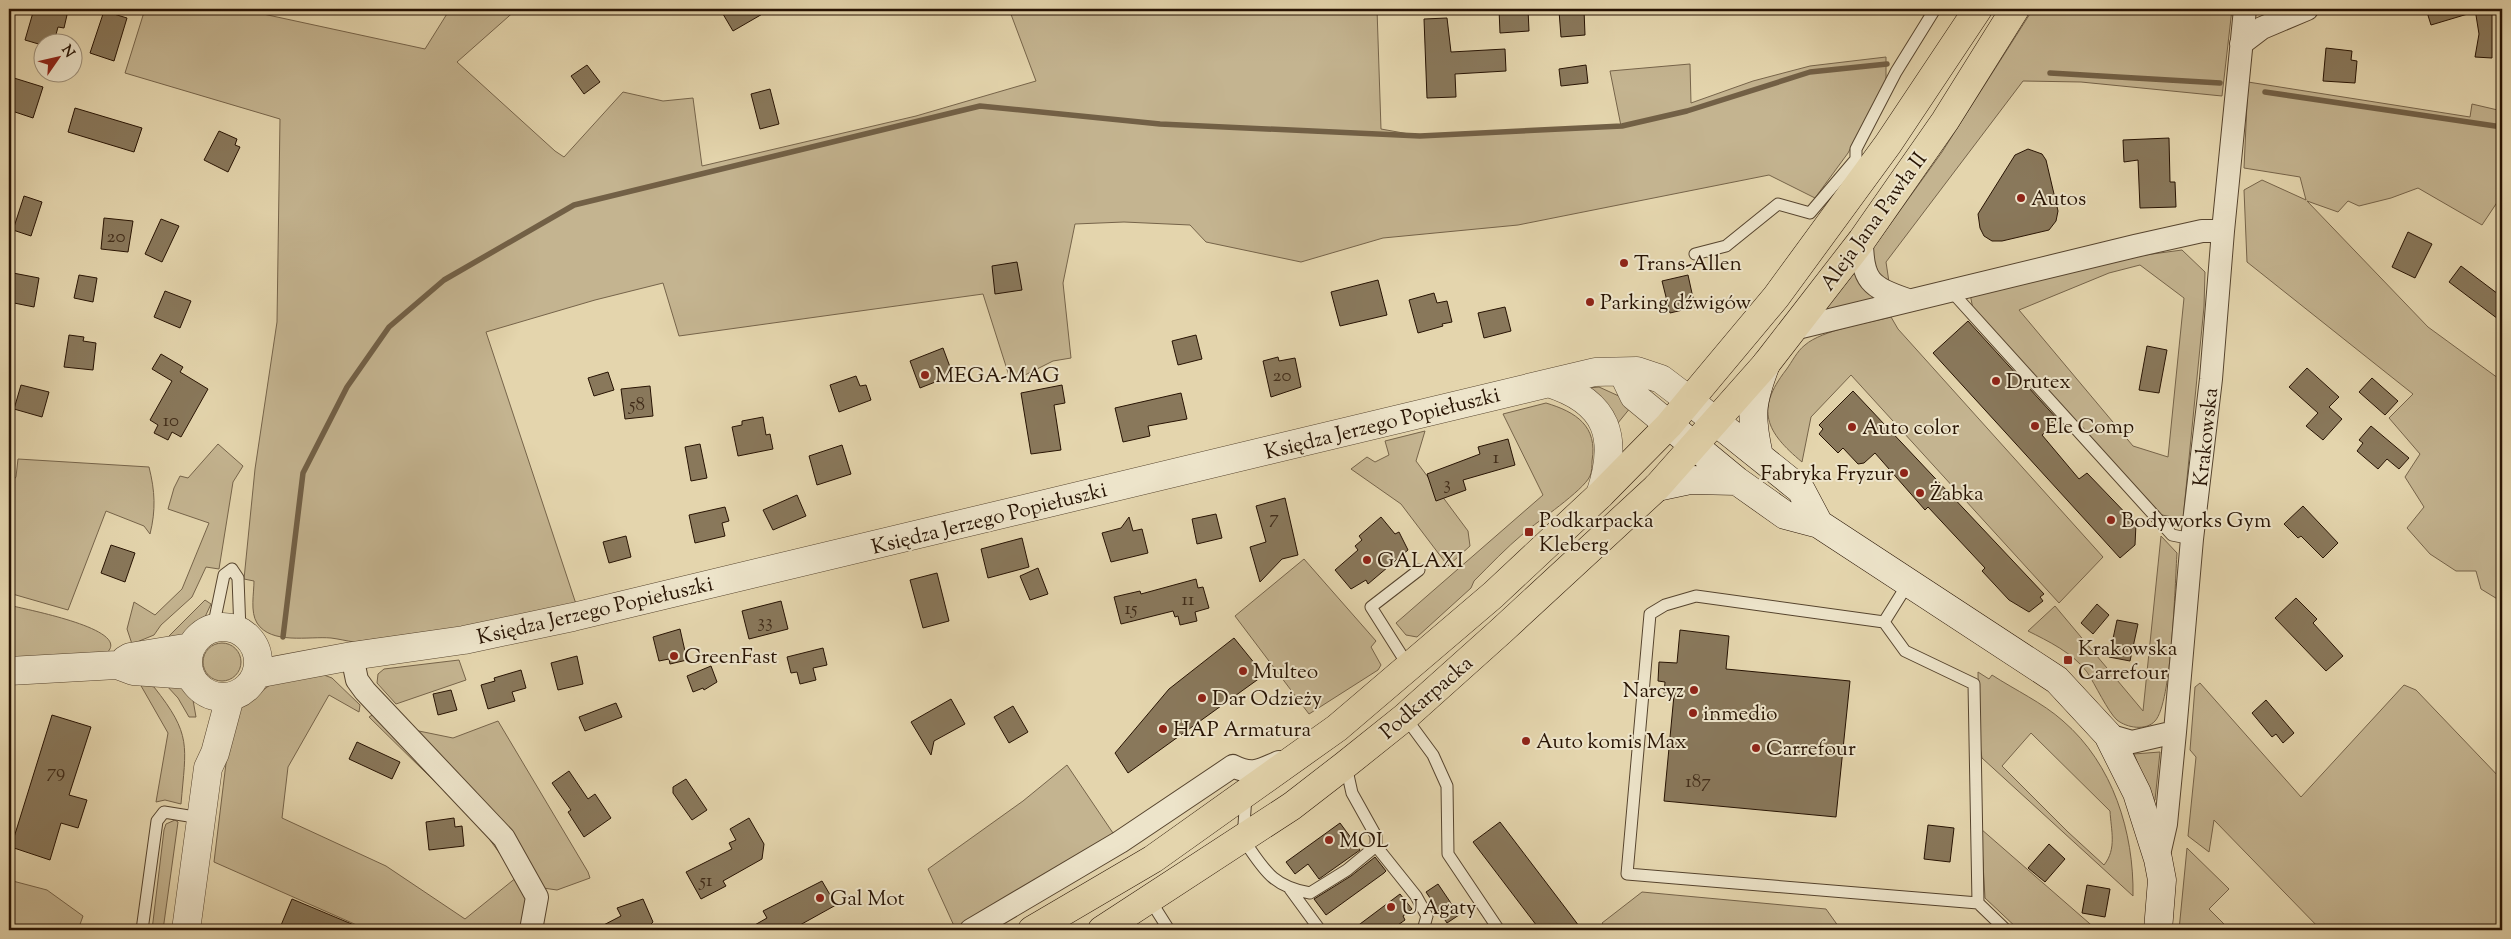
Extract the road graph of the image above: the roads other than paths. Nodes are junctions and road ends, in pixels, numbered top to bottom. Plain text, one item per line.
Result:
1 (1935, 9) edge
2 (1978, 9) edge
3 (2015, 9) edge
4 (2245, 9) edge
5 (2307, 9) edge
6 (2241, 44) junction
7 (1888, 144) junction
8 (1856, 159) junction
9 (1810, 213) junction
10 (2223, 231) junction
11 (1818, 239) junction
12 (1862, 240) junction
13 (1695, 254) dead end
14 (1952, 292) junction
15 (1908, 300) junction
16 (1793, 329) junction
17 (1766, 364) junction
18 (1623, 373) junction
19 (1548, 382) junction
20 (1690, 401) junction
21 (1716, 422) junction
22 (1669, 424) junction
23 (1694, 446) junction
24 (1759, 456) junction
25 (1737, 481) junction
26 (1657, 487) junction
27 (1600, 495) junction
28 (1820, 524) junction
29 (2192, 539) junction
30 (1419, 570) dead end
31 (1909, 582) junction
32 (1884, 622) junction
33 (213, 628) junction
34 (247, 639) junction
35 (191, 647) junction
36 (352, 656) junction
37 (117, 665) junction
38 (1410, 668) junction
39 (9, 671) edge
40 (256, 674) junction
41 (208, 688) junction
42 (1405, 716) junction
43 (2175, 732) junction
44 (2108, 735) junction
45 (1306, 750) junction
46 (1345, 765) junction
47 (1216, 777) junction
48 (1237, 800) junction
49 (201, 818) junction
50 (1242, 838) junction
51 (1376, 846) junction
52 (2158, 858) junction
53 (1290, 889) junction
54 (1150, 900) junction
55 (1978, 902) junction
56 (142, 930) edge
57 (186, 930) edge
58 (531, 930) edge
59 (972, 930) edge
60 (1032, 930) edge
61 (1102, 930) edge
62 (1169, 930) edge
63 (1320, 930) edge
64 (1424, 930) edge
65 (1499, 930) edge
66 (2006, 930) edge
67 (2158, 930) edge

1 - 8 lane
2 - 7 main road, Aleja Jana Pawła II
3 - 12 main road, Aleja Jana Pawła II
4 - 6 street, Krakowska
5 - 6 street
6 - 10 street, Krakowska
7 - 8 lane
7 - 11 main road, Aleja Jana Pawła II
8 - 9 lane
9 - 11 lane
9 - 13 lane
10 - 14 street
10 - 29 street, Krakowska
11 - 20 main road, Aleja Jana Pawła II
12 - 15 street
12 - 16 main road, Aleja Jana Pawła II
14 - 15 street
14 - 29 lane
15 - 16 street
16 - 17 main road, Aleja Jana Pawła II
17 - 21 main road, Aleja Jana Pawła II
17 - 24 street
18 - 19 street, Księdza Jerzego Popiełuszki
18 - 20 street, Księdza Jerzego Popiełuszki
18 - 22 street
19 - 27 street
19 - 36 street, Księdza Jerzego Popiełuszki
20 - 21 street, Księdza Jerzego Popiełuszki
20 - 22 main road, Aleja Jana Pawła II
21 - 23 main road, Podkarpacka
21 - 24 street, Krakowska
22 - 23 street
22 - 27 main road, Podkarpacka
23 - 25 street, Krakowska
23 - 26 main road, Podkarpacka
24 - 28 street, Krakowska
25 - 26 street
25 - 28 street, Krakowska
26 - 42 main road, Podkarpacka
27 - 38 main road, Podkarpacka
28 - 31 street, Krakowska
29 - 43 street, Krakowska
30 - 38 lane
31 - 32 lane
31 - 44 street, Krakowska
32 - 55 lane
32 - 55 lane
33 - 34 street
33 - 34 lane
33 - 35 street
34 - 36 street, Księdza Jerzego Popiełuszki
34 - 40 street
35 - 37 street
35 - 41 street
36 - 40 street, Księdza Jerzego Popiełuszki
36 - 58 street
37 - 39 street
37 - 41 street
38 - 45 main road, Podkarpacka
40 - 41 street
41 - 49 street
42 - 46 main road, Podkarpacka
42 - 65 lane
43 - 44 street
43 - 52 street, Krakowska
44 - 52 street, Krakowska
45 - 47 street, Podkarpacka
45 - 48 main road, Podkarpacka
46 - 50 main road, Podkarpacka
46 - 51 lane
47 - 48 street
47 - 59 street, Podkarpacka
48 - 50 lane
48 - 60 main road, Podkarpacka
49 - 56 lane
49 - 57 street
50 - 53 lane
50 - 54 main road, Podkarpacka
51 - 53 lane
51 - 64 lane
52 - 67 street, Krakowska
53 - 63 lane
54 - 61 main road, Podkarpacka
54 - 62 lane
55 - 66 lane

